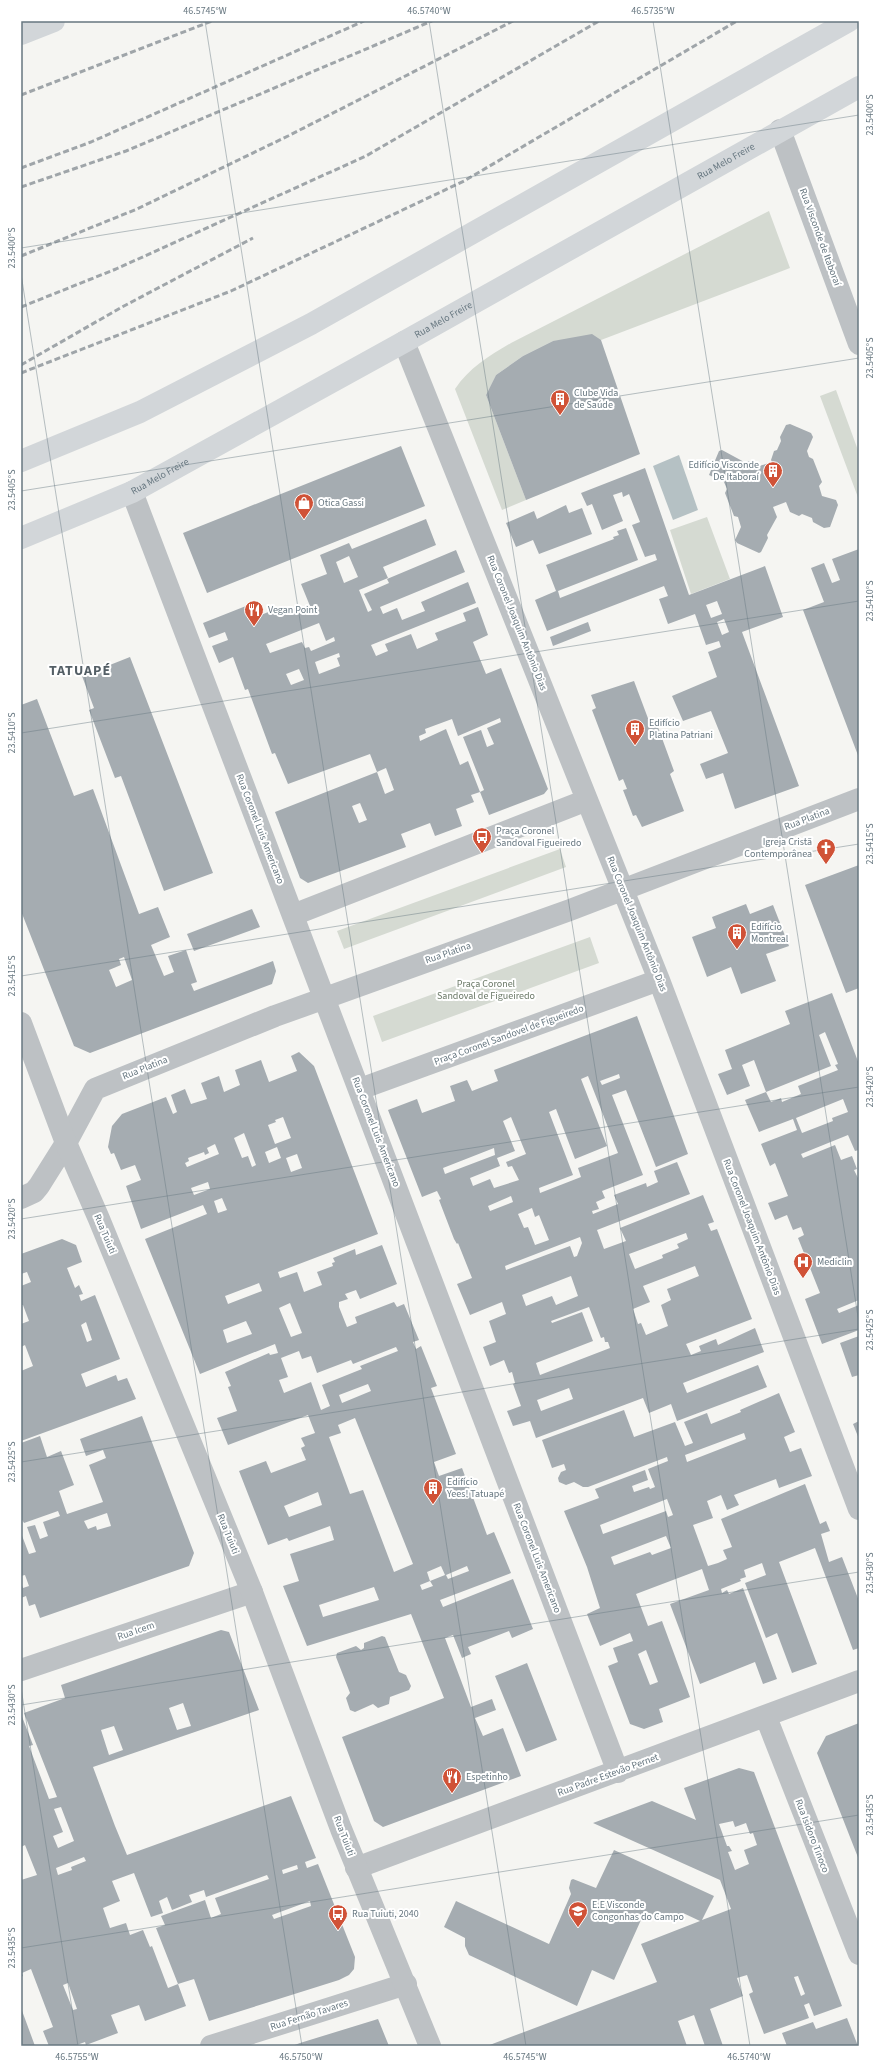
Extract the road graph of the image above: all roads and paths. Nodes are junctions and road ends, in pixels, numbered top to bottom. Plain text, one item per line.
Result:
1 (54, 21) edge
2 (849, 21) edge
3 (21, 34) edge
4 (859, 87) edge
5 (780, 130) junction
6 (404, 342) junction
7 (859, 344) edge
8 (21, 461) edge
9 (132, 492) junction
10 (21, 538) edge
11 (859, 799) edge
12 (587, 800) junction
13 (623, 890) junction
14 (293, 915) junction
15 (659, 980) junction
16 (325, 998) junction
17 (21, 1023) edge
18 (360, 1089) junction
19 (66, 1143) junction
20 (21, 1198) edge
21 (859, 1510) edge
22 (252, 1592) junction
23 (21, 1670) edge
24 (859, 1681) edge
25 (766, 1717) junction
26 (618, 1772) junction
27 (356, 1868) junction
28 (859, 1954) edge
29 (406, 1984) junction
30 (212, 2046) edge
31 (430, 2046) edge

1 - 3 main road
2 - 8 main road
4 - 5 main road, Rua Melo Freire
5 - 6 main road, Rua Melo Freire
5 - 7 street, Rua Visconde de Itaboraí
6 - 9 main road, Rua Melo Freire
6 - 12 street, Rua Coronel Joaquim Antônio Dias
9 - 10 main road, Rua Melo Freire
9 - 14 street, Rua Coronel Luis Americano
11 - 13 street, Rua Platina
12 - 13 street, Rua Coronel Joaquim Antônio Dias
12 - 14 street
13 - 15 street, Rua Coronel Joaquim Antônio Dias
13 - 16 street, Rua Platina
14 - 16 street, Rua Coronel Luis Americano
15 - 18 street, Praça Coronel Sandovel de Figueiredo
15 - 21 street, Rua Coronel Joaquim Antônio Dias
16 - 18 street, Rua Coronel Luis Americano
16 - 19 street, Rua Platina
17 - 19 street, Rua Tuiuti
18 - 26 street, Rua Coronel Luis Americano
19 - 20 street, Rua Platina
19 - 22 street, Rua Tuiuti
22 - 23 street, Rua Icem
22 - 27 street, Rua Tuiuti
24 - 25 street, Rua Padre Estevão Pernet
25 - 26 street, Rua Padre Estevão Pernet
25 - 28 street, Rua Isidoro Tinoco
26 - 27 street, Rua Padre Estevão Pernet
27 - 29 street, Rua Tuiuti
29 - 30 street, Rua Fernão Tavares
29 - 31 street, Rua Tuiuti

